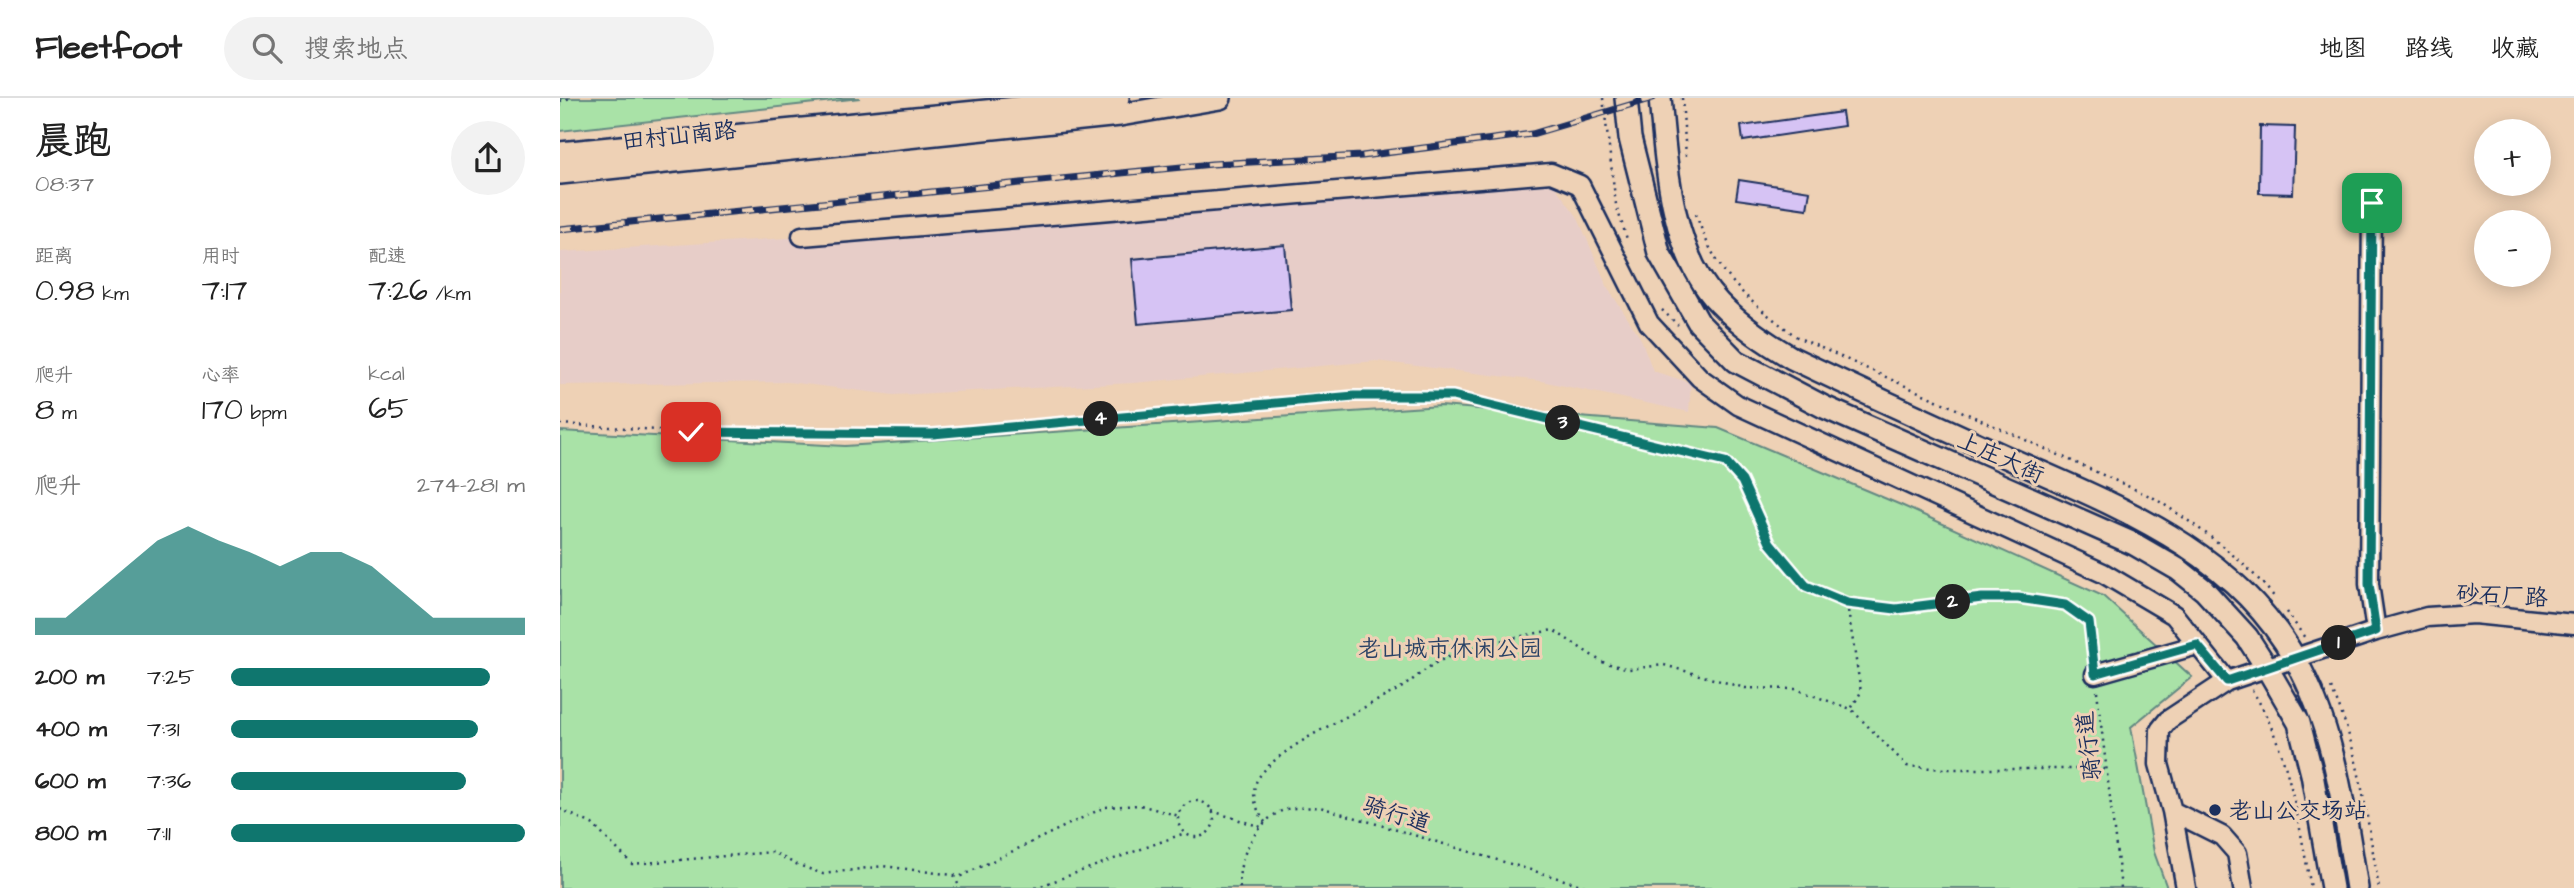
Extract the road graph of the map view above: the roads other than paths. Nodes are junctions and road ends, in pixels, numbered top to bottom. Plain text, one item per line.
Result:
1 (1118, 98) edge
2 (1220, 98) edge
3 (1626, 98) edge
4 (1660, 98) edge
5 (560, 152) edge
6 (560, 173) edge
7 (2372, 203) dead end
8 (802, 236) dead end
9 (2574, 624) edge
10 (2376, 631) junction
11 (2197, 645) junction
12 (2295, 659) junction
13 (2267, 668) junction
14 (2095, 674) road end
15 (2227, 681) junction
16 (2172, 811) junction
17 (2186, 888) edge
18 (2244, 888) edge
19 (2332, 888) edge
20 (2357, 888) edge

1 - 5 main road, 田村山南路
2 - 6 main road, 田村山南路
3 - 13 main road, 上庄大街
4 - 12 main road, 上庄大街
7 - 10 street
8 - 11 street
9 - 10 street, 砂石厂路
10 - 12 street, 砂石厂路
11 - 14 street
11 - 15 street
12 - 13 street, 砂石厂路
12 - 20 main road, 上庄大街
13 - 15 street, 砂石厂路
13 - 19 main road, 上庄大街
15 - 16 street, 砂石厂路
16 - 17 street
16 - 18 street

